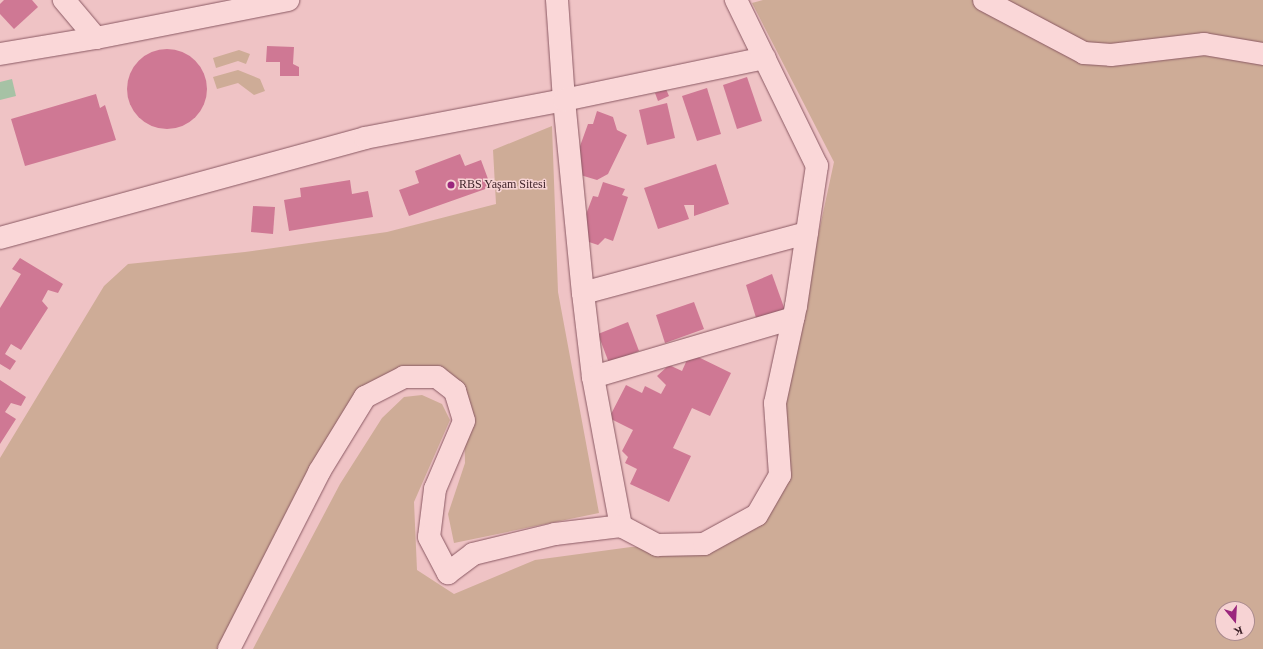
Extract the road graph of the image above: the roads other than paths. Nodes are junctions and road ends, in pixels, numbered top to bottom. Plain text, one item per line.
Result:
1 (64, 0) edge
2 (288, 0) edge
3 (557, 0) edge
4 (736, 0) edge
5 (984, 0) edge
6 (96, 38) junction
7 (0, 54) edge
8 (1263, 54) edge
9 (765, 58) junction
10 (564, 100) junction
11 (807, 233) junction
12 (0, 238) edge
13 (583, 293) junction
14 (794, 318) junction
15 (593, 377) junction
16 (621, 526) junction
17 (229, 649) edge

1 - 6 street
2 - 6 street
3 - 10 street
4 - 9 street
5 - 8 street
6 - 7 street
9 - 10 street
9 - 11 street
10 - 12 street
10 - 13 street
11 - 13 street
11 - 14 street
13 - 15 street
14 - 15 street
14 - 16 street
15 - 16 street
16 - 17 street

